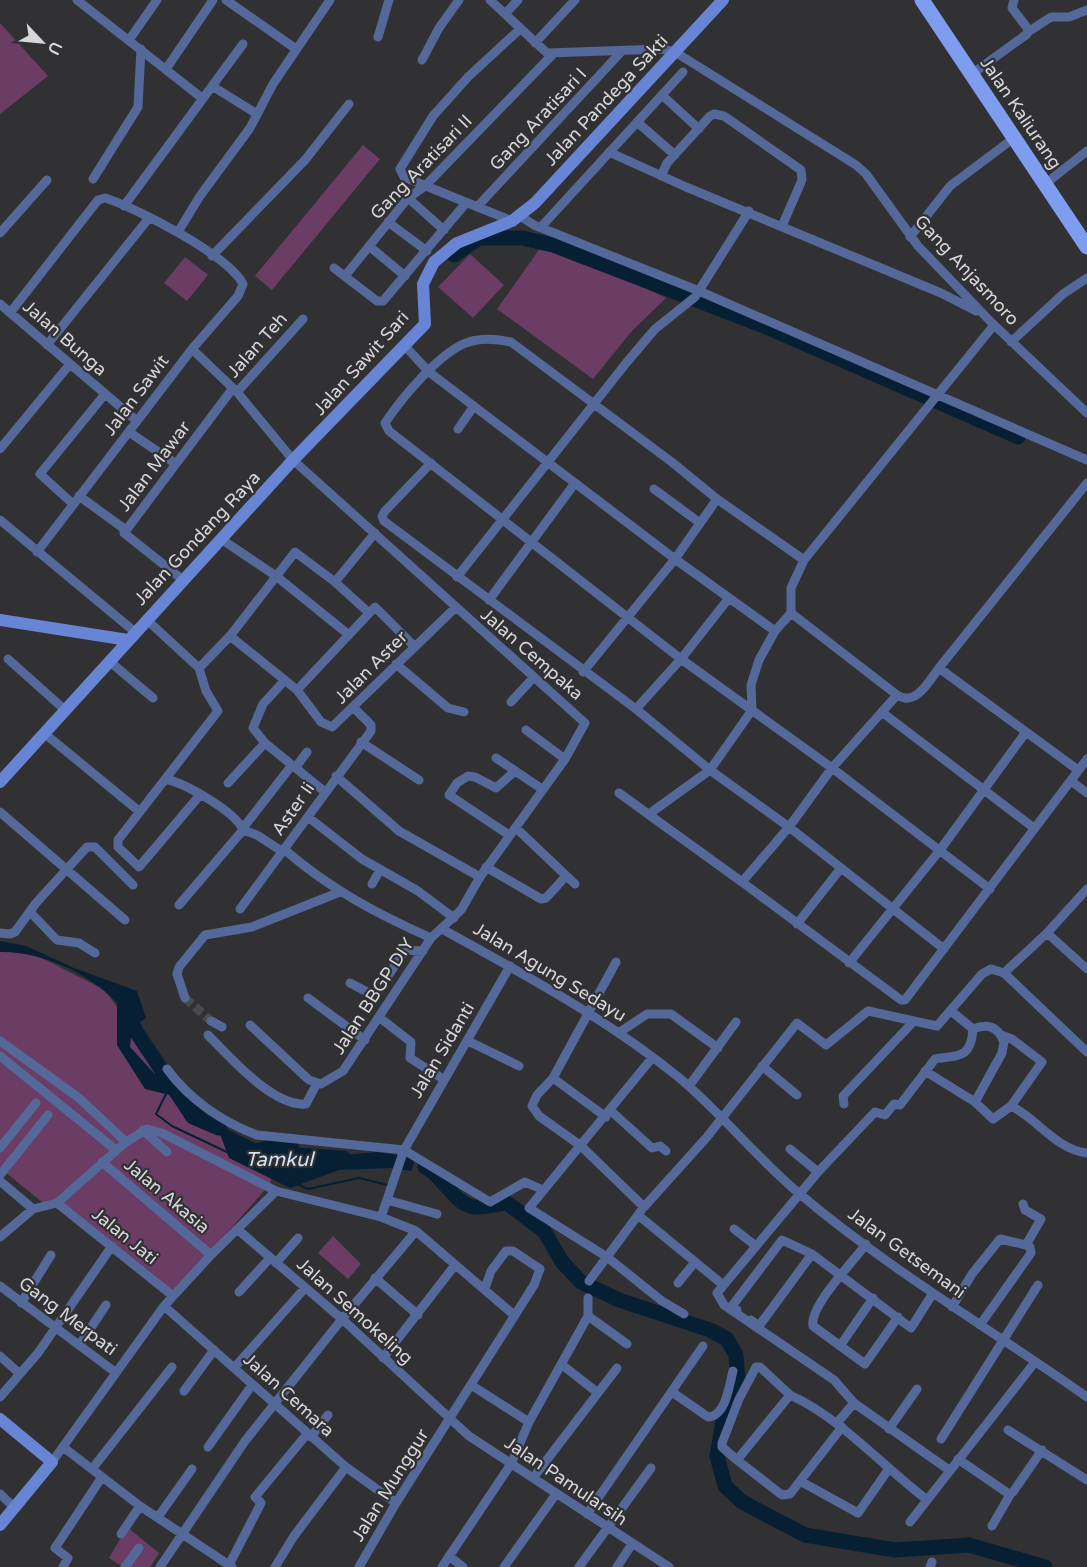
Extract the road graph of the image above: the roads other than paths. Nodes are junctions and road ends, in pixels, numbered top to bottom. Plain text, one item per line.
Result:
1 (77, 0) edge
2 (157, 0) edge
3 (213, 0) edge
4 (226, 0) edge
5 (330, 0) edge
6 (389, 0) edge
7 (459, 0) edge
8 (490, 0) edge
9 (518, 0) edge
10 (575, 0) edge
11 (723, 0) edge
12 (922, 0) edge
13 (1014, 0) edge
14 (239, 4) edge
15 (1087, 10) edge
16 (505, 14) junction
17 (520, 29) junction
18 (1028, 32) junction
19 (378, 37) dead end
20 (129, 40) junction
21 (536, 43) junction
22 (243, 44) dead end
23 (141, 49) junction
24 (296, 49) junction
25 (622, 51) junction
26 (675, 52) junction
27 (554, 53) junction
28 (422, 60) dead end
29 (166, 69) junction
30 (683, 72) dead end
31 (972, 74) junction
32 (212, 86) junction
33 (662, 95) junction
34 (202, 98) junction
35 (349, 104) dead end
36 (257, 114) junction
37 (637, 122) junction
38 (699, 129) junction
39 (1014, 138) junction
40 (609, 152) junction
41 (1087, 152) edge
42 (675, 154) junction
43 (661, 176) junction
44 (93, 179) dead end
45 (46, 180) dead end
46 (1045, 184) junction
47 (425, 186) junction
48 (408, 198) junction
49 (466, 203) junction
50 (124, 206) junction
51 (477, 207) junction
52 (749, 211) junction
53 (149, 218) junction
54 (516, 218) junction
55 (388, 222) junction
56 (782, 226) junction
57 (541, 227) junction
58 (444, 230) junction
59 (0, 232) edge
60 (177, 232) junction
61 (910, 237) junction
62 (369, 246) junction
63 (1087, 247) edge
64 (427, 251) junction
65 (212, 256) junction
66 (334, 268) dead end
67 (345, 276) junction
68 (405, 276) junction
69 (1087, 278) edge
70 (697, 294) junction
71 (3, 309) edge
72 (986, 317) junction
73 (303, 319) dead end
74 (994, 326) junction
75 (1011, 342) junction
76 (47, 345) junction
77 (404, 345) junction
78 (192, 349) junction
79 (70, 364) junction
80 (429, 372) junction
81 (235, 390) junction
82 (105, 394) junction
83 (937, 395) junction
84 (593, 405) junction
85 (474, 406) junction
86 (1087, 413) edge
87 (136, 421) junction
88 (458, 429) dead end
89 (129, 432) junction
90 (0, 449) edge
91 (293, 460) junction
92 (548, 460) junction
93 (1087, 460) edge
94 (431, 463) junction
95 (176, 464) junction
96 (575, 483) junction
97 (1087, 483) edge
98 (654, 489) dead end
99 (717, 499) junction
100 (76, 500) junction
101 (502, 519) junction
102 (0, 520) edge
103 (700, 523) junction
104 (126, 530) junction
105 (375, 533) junction
106 (221, 539) junction
107 (533, 543) junction
108 (37, 552) junction
109 (675, 559) junction
110 (804, 560) junction
111 (276, 576) junction
112 (457, 577) junction
113 (183, 580) junction
114 (335, 582) junction
115 (729, 598) junction
116 (489, 600) junction
117 (455, 608) junction
118 (369, 613) junction
119 (791, 613) junction
120 (627, 616) junction
121 (0, 620) edge
122 (147, 620) junction
123 (775, 631) junction
124 (349, 635) junction
125 (131, 636) junction
126 (230, 636) junction
127 (415, 647) junction
128 (8, 659) dead end
129 (681, 659) junction
130 (109, 661) junction
131 (396, 664) junction
132 (199, 668) junction
133 (939, 668) junction
134 (583, 672) junction
135 (534, 677) junction
136 (285, 680) junction
137 (297, 690) junction
138 (897, 695) junction
139 (153, 698) dead end
140 (511, 702) dead end
141 (354, 708) junction
142 (636, 709) junction
143 (65, 710) junction
144 (752, 710) junction
145 (464, 712) dead end
146 (883, 713) junction
147 (526, 730) dead end
148 (1026, 732) junction
149 (44, 733) junction
150 (361, 742) junction
151 (266, 743) junction
152 (307, 752) dead end
153 (496, 758) dead end
154 (565, 759) junction
155 (1087, 759) edge
156 (293, 766) junction
157 (832, 768) junction
158 (710, 770) junction
159 (1078, 770) junction
160 (515, 771) junction
161 (336, 776) junction
162 (165, 779) junction
163 (420, 780) dead end
164 (1071, 781) junction
165 (0, 782) edge
166 (228, 783) dead end
167 (542, 789) junction
168 (982, 791) junction
169 (326, 792) junction
170 (1087, 793) edge
171 (620, 794) dead end
172 (200, 795) junction
173 (0, 812) edge
174 (140, 812) junction
175 (649, 814) junction
176 (308, 817) junction
177 (789, 827) junction
178 (1034, 828) junction
179 (243, 829) junction
180 (512, 831) junction
181 (940, 850) junction
182 (284, 851) junction
183 (486, 867) junction
184 (841, 868) junction
185 (66, 869) junction
186 (380, 870) junction
187 (566, 876) junction
188 (480, 877) junction
189 (742, 882) junction
190 (372, 884) dead end
191 (575, 884) dead end
192 (133, 885) dead end
193 (990, 889) junction
194 (1087, 889) edge
195 (340, 892) junction
196 (179, 905) dead end
197 (240, 909) dead end
198 (894, 909) junction
199 (30, 912) junction
200 (454, 918) junction
201 (124, 920) dead end
202 (797, 924) junction
203 (0, 933) edge
204 (437, 933) junction
205 (1047, 933) junction
206 (944, 949) junction
207 (423, 951) junction
208 (95, 953) dead end
209 (616, 962) dead end
210 (849, 963) junction
211 (510, 966) junction
212 (1087, 969) edge
213 (1004, 973) junction
214 (351, 983) dead end
215 (185, 998) tunnel mouth
216 (308, 998) dead end
217 (588, 1011) junction
218 (951, 1011) junction
219 (380, 1018) junction
220 (211, 1021) tunnel mouth
221 (914, 1021) junction
222 (736, 1022) dead end
223 (250, 1025) dead end
224 (222, 1027) dead end
225 (973, 1029) junction
226 (620, 1032) junction
227 (208, 1035) dead end
228 (1001, 1035) junction
229 (1087, 1036) edge
230 (365, 1040) junction
231 (468, 1041) junction
232 (4, 1044) edge
233 (1079, 1044) junction
234 (718, 1047) junction
235 (1087, 1052) edge
236 (0, 1056) edge
237 (652, 1058) junction
238 (519, 1066) dead end
239 (762, 1066) junction
240 (167, 1069) dead end
241 (925, 1071) junction
242 (553, 1078) junction
243 (442, 1079) junction
244 (317, 1083) junction
245 (63, 1086) junction
246 (689, 1086) junction
247 (797, 1095) dead end
248 (54, 1100) junction
249 (975, 1102) junction
250 (36, 1103) dead end
251 (844, 1104) dead end
252 (1011, 1106) junction
253 (608, 1114) junction
254 (48, 1115) dead end
255 (720, 1118) junction
256 (143, 1130) junction
257 (126, 1142) junction
258 (581, 1146) junction
259 (0, 1148) edge
260 (790, 1149) dead end
261 (116, 1150) junction
262 (666, 1151) dead end
263 (167, 1152) dead end
264 (403, 1152) junction
265 (1087, 1153) edge
266 (102, 1162) junction
267 (818, 1172) junction
268 (0, 1175) edge
269 (0, 1181) edge
270 (543, 1190) junction
271 (276, 1191) junction
272 (800, 1195) junction
273 (388, 1198) junction
274 (57, 1203) junction
275 (1023, 1204) dead end
276 (33, 1209) junction
277 (641, 1211) junction
278 (437, 1214) dead end
279 (381, 1217) junction
280 (237, 1229) junction
281 (734, 1229) dead end
282 (416, 1231) junction
283 (0, 1237) edge
284 (298, 1238) dead end
285 (864, 1242) junction
286 (1026, 1245) junction
287 (112, 1246) junction
288 (756, 1246) junction
289 (812, 1254) junction
290 (51, 1255) dead end
291 (211, 1255) junction
292 (607, 1257) junction
293 (273, 1260) junction
294 (695, 1262) junction
295 (455, 1265) junction
296 (841, 1274) junction
297 (375, 1278) junction
298 (589, 1281) dead end
299 (678, 1283) dead end
300 (722, 1284) junction
301 (1038, 1285) dead end
302 (0, 1286) edge
303 (305, 1288) junction
304 (485, 1288) junction
305 (238, 1292) dead end
306 (933, 1293) junction
307 (173, 1296) junction
308 (588, 1298) dead end
309 (873, 1298) junction
310 (21, 1303) junction
311 (106, 1305) dead end
312 (164, 1306) junction
313 (952, 1307) junction
314 (684, 1314) dead end
315 (418, 1315) junction
316 (514, 1315) junction
317 (588, 1316) junction
318 (898, 1317) junction
319 (342, 1319) junction
320 (980, 1325) junction
321 (56, 1326) junction
322 (1003, 1339) junction
323 (80, 1344) junction
324 (627, 1344) dead end
325 (703, 1346) dead end
326 (840, 1346) junction
327 (214, 1350) junction
328 (0, 1356) edge
329 (383, 1358) junction
330 (1035, 1362) junction
331 (561, 1364) junction
332 (171, 1366) dead end
333 (234, 1368) junction
334 (617, 1368) dead end
335 (733, 1371) dead end
336 (115, 1372) junction
337 (20, 1374) junction
338 (471, 1384) junction
339 (252, 1385) junction
340 (917, 1389) dead end
341 (184, 1390) dead end
342 (672, 1392) junction
343 (598, 1393) junction
344 (790, 1395) junction
345 (0, 1396) edge
346 (1087, 1397) edge
347 (854, 1403) junction
348 (276, 1404) junction
349 (328, 1415) dead end
350 (449, 1420) junction
351 (1, 1421) edge
352 (529, 1422) junction
353 (840, 1425) junction
354 (889, 1429) junction
355 (1008, 1430) dead end
356 (309, 1435) junction
357 (941, 1439) dead end
358 (208, 1446) dead end
359 (63, 1447) junction
360 (1042, 1450) junction
361 (958, 1459) junction
362 (737, 1460) junction
363 (52, 1462) junction
364 (511, 1464) junction
365 (346, 1467) junction
366 (651, 1468) dead end
367 (92, 1469) junction
368 (192, 1469) dead end
369 (888, 1470) junction
370 (949, 1470) junction
371 (102, 1477) junction
372 (533, 1478) junction
373 (1087, 1480) edge
374 (800, 1481) junction
375 (0, 1494) edge
376 (556, 1494) junction
377 (1011, 1494) junction
378 (926, 1499) junction
379 (396, 1503) junction
380 (140, 1506) junction
381 (14, 1508) junction
382 (586, 1514) junction
383 (158, 1517) junction
384 (910, 1522) dead end
385 (0, 1525) edge
386 (992, 1526) dead end
387 (607, 1527) junction
388 (121, 1534) dead end
389 (183, 1535) junction
390 (632, 1544) junction
391 (139, 1548) dead end
392 (449, 1556) junction
393 (231, 1566) edge
394 (63, 1567) edge
395 (125, 1567) edge
396 (160, 1567) edge
397 (275, 1567) edge
398 (359, 1567) edge
399 (442, 1567) edge
400 (463, 1567) edge
401 (504, 1567) edge
402 (579, 1567) edge
403 (617, 1567) edge
404 (668, 1567) edge

1 - 20 street
2 - 20 street
3 - 29 street
4 - 14 street
5 - 24 street
6 - 19 street
7 - 28 street
8 - 16 street
9 - 16 street
10 - 21 street
11 - 26 main road, Jalan Pandega Sakti
12 - 31 main road, Jalan Kaliurang
13 - 18 street
14 - 24 street
15 - 18 street
16 - 17 street
17 - 21 street
17 - 47 street
18 - 31 street
20 - 23 street
21 - 27 street
22 - 32 street
23 - 29 street
23 - 44 street
24 - 36 street
25 - 26 street
25 - 27 street
25 - 51 street, Gang Aratisari I
26 - 54 main road, Jalan Pandega Sakti
26 - 61 street, Gang Anjasmoro
27 - 47 street, Gang Aratisari II
29 - 34 street
30 - 33 street
31 - 39 main road, Jalan Kaliurang
32 - 34 street
32 - 36 street
33 - 37 street
33 - 38 street
34 - 50 street
35 - 65 street
36 - 60 street
37 - 40 street
37 - 42 street
38 - 42 street
38 - 56 street
39 - 46 main road, Jalan Kaliurang
39 - 61 street
40 - 43 street
40 - 57 street
41 - 46 street
42 - 43 street
43 - 52 street
45 - 59 street
46 - 63 main road, Jalan Kaliurang
47 - 48 street, Gang Aratisari II
47 - 49 street
48 - 55 street, Gang Aratisari II
48 - 58 street
49 - 51 street
49 - 58 street
50 - 53 street
50 - 71 street
51 - 54 street
52 - 56 street
52 - 70 street
53 - 60 street
53 - 76 street
54 - 57 street
54 - 77 main road, Jalan Sawit Sari
55 - 62 street, Gang Aratisari II
55 - 64 street
56 - 72 street
57 - 70 street
58 - 64 street
60 - 65 street
61 - 72 street, Gang Anjasmoro
62 - 67 street, Gang Aratisari II
62 - 68 street
64 - 68 street
65 - 78 street
66 - 67 street
67 - 68 street
69 - 75 street
70 - 83 street
70 - 84 street
71 - 76 street, Jalan Bunga
72 - 74 street, Gang Anjasmoro
73 - 81 street, Jalan Teh
74 - 75 street, Gang Anjasmoro
74 - 83 street
75 - 86 street, Gang Anjasmoro
76 - 79 street, Jalan Bunga
77 - 80 street
77 - 91 main road, Jalan Sawit Sari
78 - 81 street, Jalan Sawit
78 - 87 street, Jalan Sawit
79 - 82 street, Jalan Bunga
79 - 90 street
80 - 84 street
80 - 85 street
80 - 94 street
81 - 91 street, Jalan Sawit
81 - 95 street, Jalan Mawar
82 - 87 street, Jalan Bunga
82 - 100 street
83 - 93 street
83 - 110 street
84 - 92 street
84 - 99 street
85 - 88 street
85 - 92 street
87 - 89 street, Jalan Sawit
89 - 95 street
89 - 100 street, Jalan Sawit
91 - 105 street, Jalan Cempaka
91 - 106 main road, Jalan Gondang Raya
92 - 96 street
92 - 101 street
94 - 101 street
94 - 112 street
95 - 104 street, Jalan Mawar
96 - 107 street
96 - 109 street
97 - 133 street
98 - 103 street
99 - 103 street
99 - 110 street
100 - 104 street
100 - 108 street, Jalan Sawit
101 - 107 street
101 - 112 street
102 - 108 street
103 - 109 street
104 - 113 street, Jalan Mawar
105 - 114 street
105 - 117 street, Jalan Cempaka
106 - 111 street
106 - 113 main road, Jalan Gondang Raya
107 - 116 street
107 - 120 street
108 - 125 street
109 - 115 street
109 - 120 street
110 - 119 street
111 - 114 street
111 - 124 street
111 - 126 street
112 - 116 street
113 - 122 main road, Jalan Gondang Raya
114 - 118 street
115 - 123 street
115 - 129 street
116 - 134 street
117 - 127 street, Jalan Aster
117 - 135 street, Jalan Cempaka
118 - 124 street
118 - 127 street
119 - 123 street
119 - 138 street
120 - 129 street
120 - 134 street
121 - 125 main road
122 - 125 main road, Jalan Gondang Raya
122 - 132 street
123 - 144 street
124 - 137 street
125 - 130 main road, Jalan Gondang Raya
126 - 132 street
126 - 136 street, Jalan Aster
127 - 131 street, Jalan Aster
128 - 143 street
129 - 142 street
129 - 144 street
130 - 139 street
130 - 143 main road, Jalan Gondang Raya
131 - 141 street, Jalan Aster
131 - 145 street
132 - 162 street
133 - 138 street
133 - 148 street
134 - 142 street
135 - 140 street
135 - 154 street, Jalan Cempaka
136 - 137 street, Jalan Aster
136 - 151 street
137 - 141 street, Jalan Aster
138 - 146 street
141 - 150 street, Aster Ii
142 - 158 street
143 - 149 main road, Jalan Gondang Raya
144 - 157 street
144 - 158 street
146 - 157 street
146 - 168 street
147 - 154 street
148 - 159 street
148 - 168 street
149 - 165 main road, Jalan Gondang Raya
149 - 174 street
150 - 161 street, Aster Ii
150 - 163 street
151 - 156 street
151 - 166 street
152 - 156 street
153 - 160 street
154 - 167 street, Jalan Cempaka
155 - 159 street
156 - 169 street
156 - 179 street
157 - 177 street
157 - 181 street
158 - 175 street
158 - 177 street
159 - 164 street
160 - 167 street
160 - 180 street
161 - 169 street, Aster Ii
161 - 188 street
162 - 172 street, Jalan Agung Sedayu
162 - 174 street
164 - 170 street
164 - 178 street
167 - 180 street, Jalan Cempaka
168 - 178 street
168 - 181 street
169 - 176 street, Aster Ii
171 - 175 street
172 - 174 street
172 - 179 street, Jalan Agung Sedayu
173 - 185 street
175 - 189 street
176 - 182 street, Aster Ii
176 - 186 street
177 - 184 street
177 - 189 street
178 - 193 street
179 - 182 street, Jalan Agung Sedayu
179 - 196 street
180 - 183 street, Jalan Cempaka
180 - 187 street
181 - 193 street
181 - 198 street
182 - 195 street, Jalan Agung Sedayu
182 - 197 street, Aster Ii
183 - 187 street
183 - 188 street, Jalan Cempaka
184 - 198 street
184 - 202 street
185 - 192 street
185 - 199 street
185 - 201 street
186 - 190 street
186 - 200 street
187 - 191 street
188 - 200 street, Jalan Cempaka
189 - 202 street
193 - 206 street
194 - 205 street
195 - 204 street, Jalan Agung Sedayu
195 - 215 street
198 - 206 street
198 - 210 street
199 - 203 street
199 - 208 street
200 - 204 street, Jalan Cempaka
202 - 210 street
204 - 207 street, Jalan BBGP DIY
204 - 211 street, Jalan Agung Sedayu
205 - 212 street
205 - 213 street
206 - 210 street
207 - 214 street
207 - 219 street, Jalan BBGP DIY
209 - 217 street
211 - 217 street, Jalan Agung Sedayu
211 - 231 street, Jalan Sidanti
213 - 218 street
213 - 233 street
216 - 230 street
217 - 226 street, Jalan Agung Sedayu
217 - 242 street
218 - 221 street
218 - 225 street
219 - 230 street, Jalan BBGP DIY
219 - 243 street
220 - 224 street
221 - 239 street
221 - 251 street
222 - 234 street
223 - 244 street
225 - 228 street
225 - 241 street
226 - 234 street
226 - 237 street, Jalan Agung Sedayu
227 - 244 street
228 - 249 street
228 - 252 street
229 - 233 street
230 - 244 street, Jalan BBGP DIY
231 - 238 street
231 - 243 street, Jalan Sidanti
232 - 236 street
232 - 245 street
233 - 235 street
234 - 246 street
236 - 248 street
237 - 246 street, Jalan Agung Sedayu
237 - 253 street
239 - 247 street
239 - 255 street
240 - 264 street
241 - 249 street
241 - 267 street
242 - 253 street
242 - 258 street
243 - 264 street, Jalan Sidanti
245 - 248 street
245 - 257 street
246 - 255 street, Jalan Agung Sedayu
248 - 261 street
249 - 252 street
250 - 259 street
252 - 265 street
253 - 258 street
253 - 262 street
254 - 268 street
255 - 272 street, Jalan Getsemani
255 - 277 street
256 - 257 street
256 - 263 street
256 - 271 street
257 - 261 street
258 - 270 street
258 - 277 street
260 - 267 street
261 - 266 street
264 - 270 street
264 - 273 street, Jalan Sidanti
266 - 274 street
266 - 291 street, Jalan Akasia
267 - 272 street
269 - 276 street
270 - 292 street
271 - 279 street
271 - 280 street
272 - 285 street, Jalan Getsemani
272 - 288 street
273 - 278 street
273 - 279 street, Jalan Sidanti
274 - 276 street
274 - 287 street, Jalan Jati
275 - 286 street
276 - 283 street
277 - 292 street
277 - 294 street
279 - 282 street
280 - 291 street
280 - 293 street, Jalan Semokeling
281 - 288 street
282 - 295 street
282 - 297 street
284 - 293 street
285 - 296 street
285 - 306 street, Jalan Getsemani
286 - 313 street
286 - 320 street
287 - 307 street, Jalan Jati
287 - 321 street
288 - 300 street
289 - 289 street
289 - 296 street
290 - 310 street
291 - 307 street
292 - 298 street
292 - 314 street
293 - 303 street, Jalan Semokeling
293 - 305 street
294 - 299 street
294 - 300 street
295 - 304 street
295 - 315 street
296 - 309 street
296 - 326 street
297 - 315 street
297 - 319 street
300 - 347 street
301 - 322 street
302 - 310 street, Gang Merpati
303 - 319 street, Jalan Semokeling
303 - 333 street
304 - 316 street
304 - 316 street
306 - 313 street, Jalan Getsemani
306 - 318 street
307 - 312 street
308 - 317 street
309 - 318 street
309 - 326 street
310 - 321 street, Gang Merpati
311 - 323 street
312 - 327 street, Jalan Cemara
312 - 336 street
313 - 320 street, Jalan Getsemani
315 - 329 street
316 - 338 street
317 - 324 street
317 - 331 street
318 - 326 street
319 - 329 street, Jalan Semokeling
319 - 348 street
320 - 322 street, Jalan Getsemani
321 - 323 street, Gang Merpati
321 - 337 street
322 - 330 street, Jalan Getsemani
322 - 357 street
323 - 336 street, Gang Merpati
325 - 342 street
327 - 333 street, Jalan Cemara
327 - 341 street
328 - 337 street
329 - 350 street, Jalan Semokeling
330 - 346 street, Jalan Getsemani
330 - 361 street
331 - 343 street
331 - 352 street
332 - 367 street
333 - 339 street, Jalan Cemara
334 - 343 street
335 - 342 street
336 - 359 street
337 - 345 street
338 - 350 street
338 - 352 street
339 - 348 street, Jalan Cemara
339 - 358 street
340 - 354 street
342 - 382 street
343 - 372 street
344 - 353 street
344 - 362 street
344 - 362 street
347 - 353 street
347 - 354 street
348 - 356 street, Jalan Cemara
348 - 389 street
349 - 356 street
350 - 364 street, Jalan Pamularsih
350 - 379 street, Jalan Munggur
351 - 363 main road
352 - 364 street
353 - 369 street
353 - 374 street
354 - 370 street
355 - 360 street
356 - 365 street, Jalan Cemara
356 - 393 street
359 - 363 street
359 - 367 street
360 - 373 street
360 - 377 street
361 - 370 street
361 - 377 street
362 - 374 street
363 - 381 main road
364 - 372 street, Jalan Pamularsih
364 - 392 street
365 - 379 street, Jalan Cemara
365 - 397 street
366 - 387 street
367 - 371 street
368 - 383 street
369 - 374 street
369 - 378 street
370 - 378 street
371 - 380 street
371 - 394 street
372 - 376 street, Jalan Pamularsih
375 - 381 street
376 - 382 street, Jalan Pamularsih
376 - 401 street
377 - 386 street
378 - 384 street
379 - 398 street, Jalan Munggur
380 - 383 street
380 - 388 street
381 - 385 main road
382 - 387 street, Jalan Pamularsih
383 - 389 street
387 - 390 street, Jalan Pamularsih
387 - 402 street
389 - 393 street
389 - 396 street
390 - 403 street
390 - 404 street, Jalan Pamularsih
391 - 395 street
392 - 399 street
392 - 400 street

